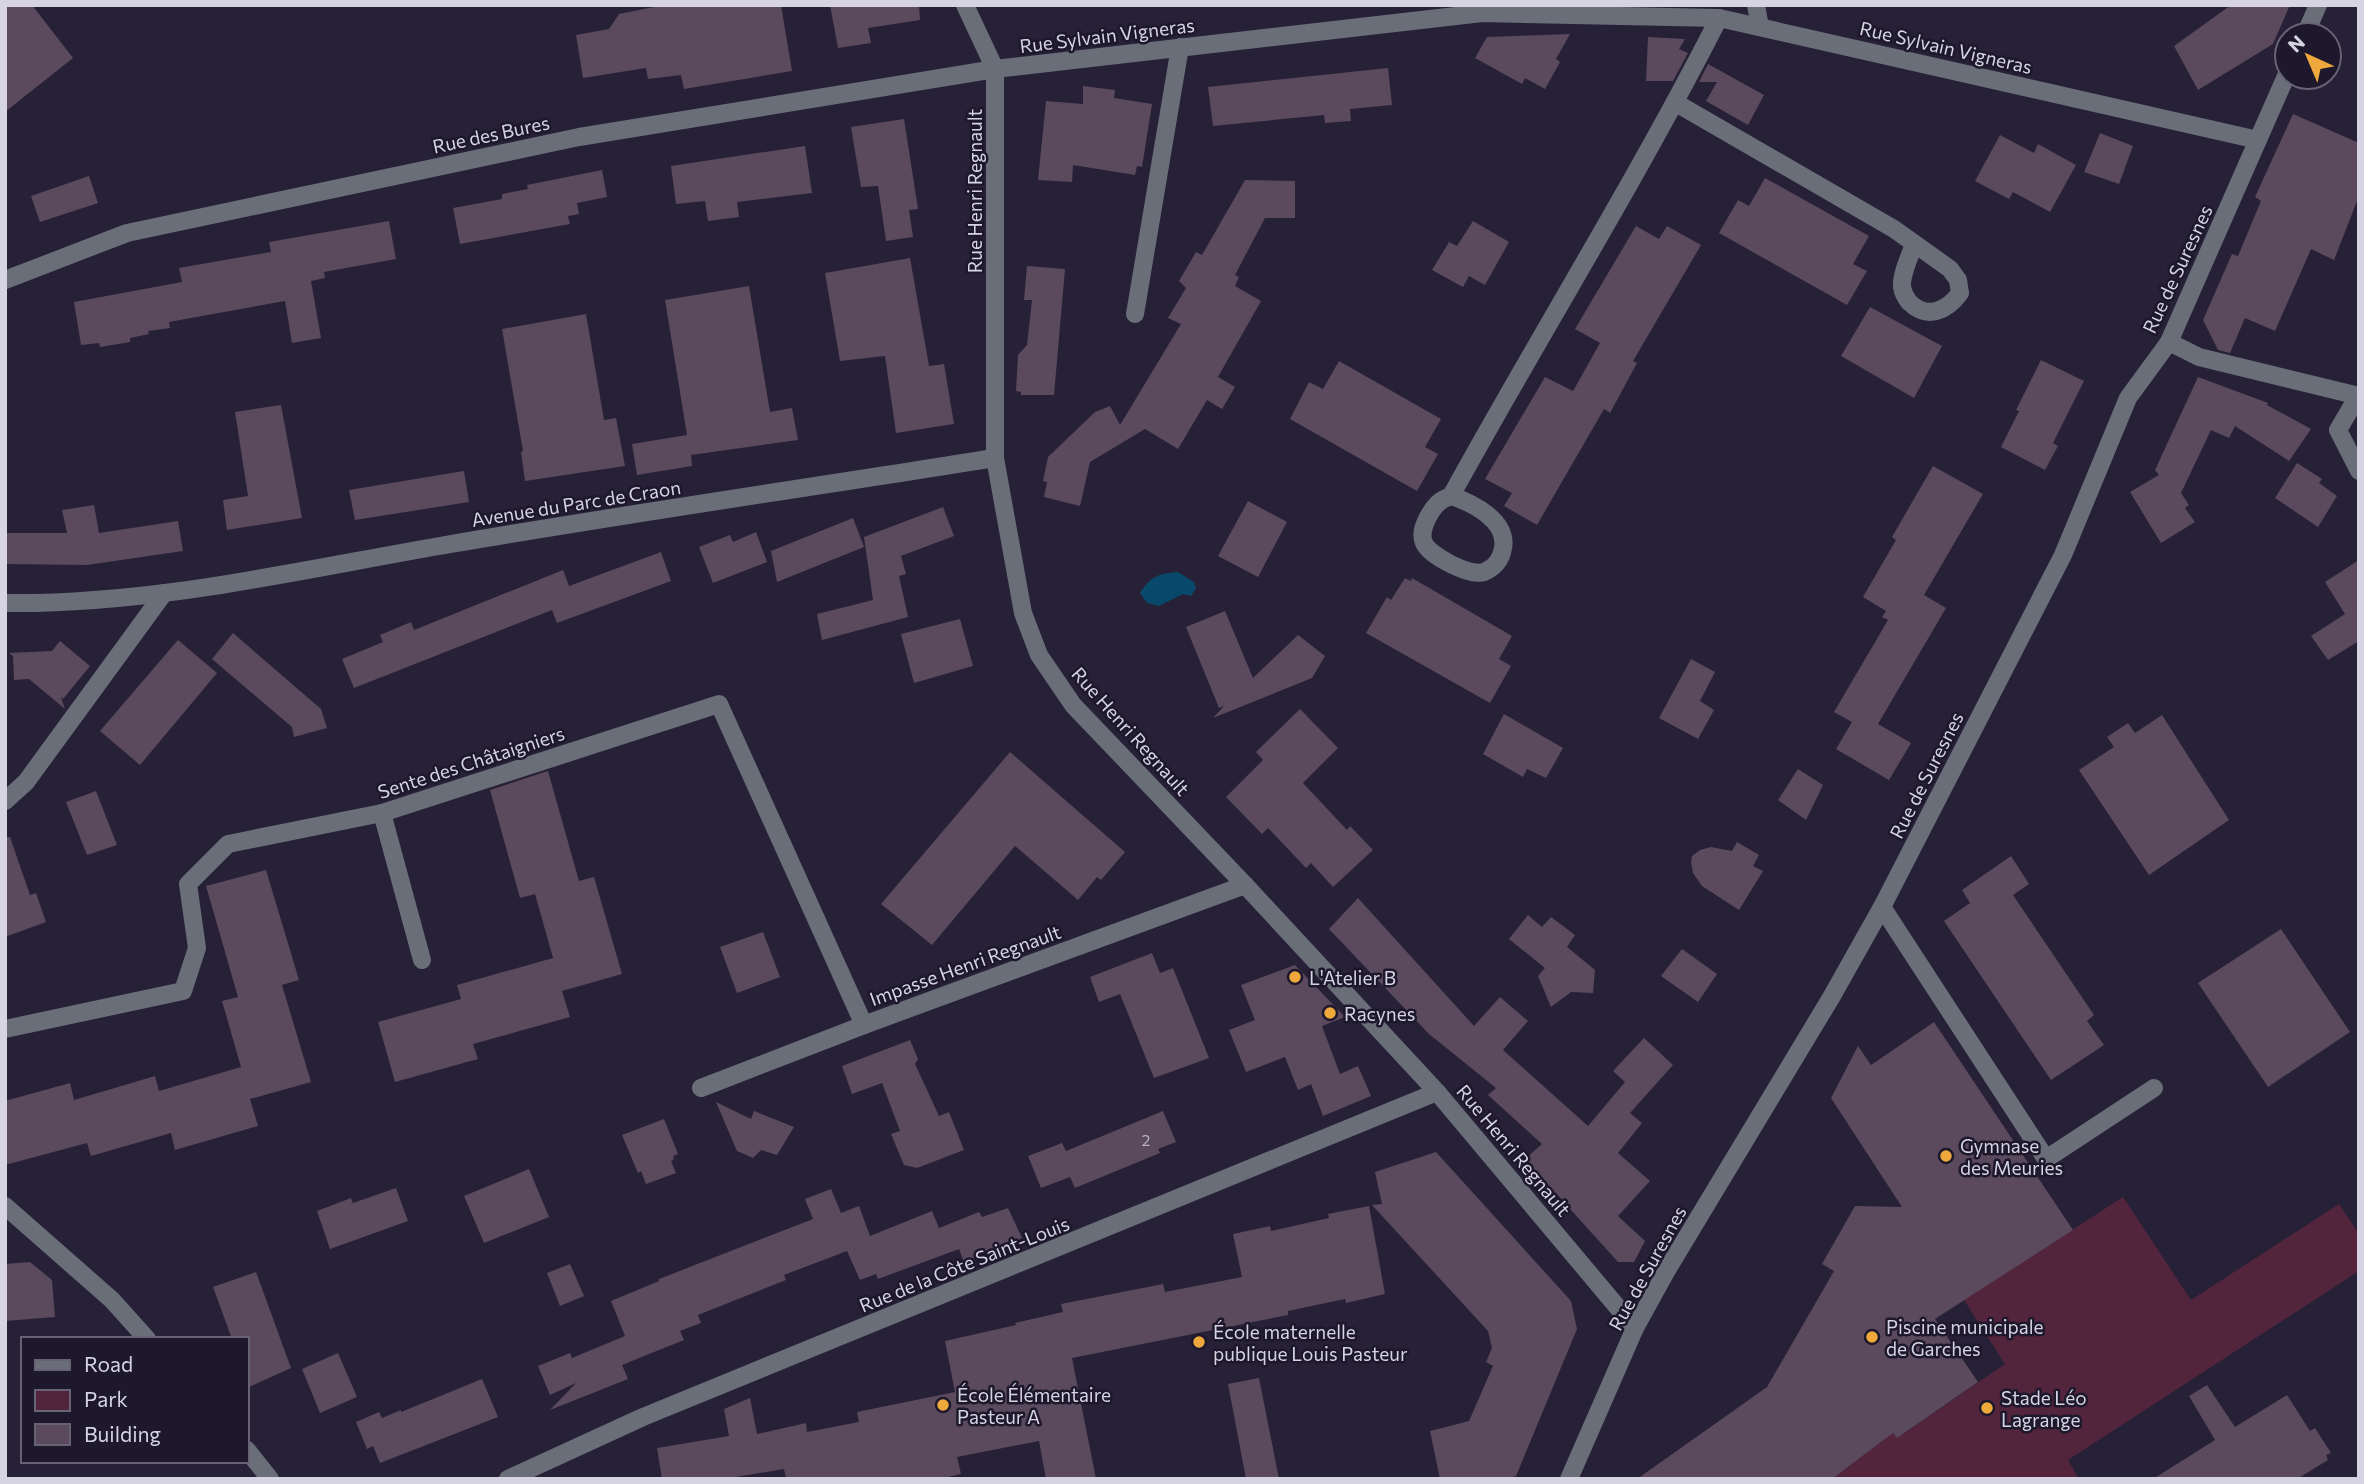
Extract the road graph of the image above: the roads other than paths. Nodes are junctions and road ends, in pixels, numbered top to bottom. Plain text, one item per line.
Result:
1 (965, 5) edge
2 (1756, 5) edge
3 (1399, 14) edge
4 (1719, 18) junction
5 (1760, 27) junction
6 (1180, 47) junction
7 (995, 69) junction
8 (2280, 91) edge
9 (1676, 103) junction
10 (2258, 140) junction
11 (1914, 244) dead end
12 (5, 280) edge
13 (1135, 314) dead end
14 (2169, 342) junction
15 (2359, 396) edge
16 (995, 458) junction
17 (2359, 471) edge
18 (1451, 496) junction
19 (164, 593) junction
20 (5, 603) edge
21 (5, 801) edge
22 (382, 813) junction
23 (1245, 885) junction
24 (1882, 906) junction
25 (422, 960) dead end
26 (864, 1025) junction
27 (5, 1029) edge
28 (701, 1088) dead end
29 (2154, 1088) dead end
30 (1437, 1092) junction
31 (5, 1206) edge
32 (1635, 1328) junction
33 (145, 1337) edge
34 (248, 1451) edge
35 (270, 1479) edge
36 (508, 1479) edge
37 (1569, 1479) edge

1 - 7 street, Rue Henri Regnault
2 - 5 street
3 - 4 street, Rue Sylvain Vigneras
3 - 6 street, Rue Sylvain Vigneras
4 - 5 street, Rue Sylvain Vigneras
4 - 9 street
5 - 10 street, Rue Sylvain Vigneras
6 - 7 street, Rue Sylvain Vigneras
6 - 13 street
7 - 12 street, Rue des Bures
7 - 16 street, Rue Henri Regnault
8 - 10 street, Rue de Suresnes
9 - 11 street
9 - 18 street
10 - 14 street, Rue de Suresnes
14 - 15 street
14 - 24 street, Rue de Suresnes
15 - 17 street
16 - 19 street, Avenue du Parc de Craon
16 - 23 street, Rue Henri Regnault
18 - 18 street
19 - 20 street, Avenue du Parc de Craon
19 - 21 street
22 - 25 street
22 - 26 street, Sente des Châtaigniers
22 - 27 street, Sente des Châtaigniers
23 - 26 street, Impasse Henri Regnault
23 - 30 street, Rue Henri Regnault
24 - 29 street
24 - 32 street, Rue de Suresnes
26 - 28 street, Impasse Henri Regnault
30 - 32 street, Rue Henri Regnault
30 - 36 street, Rue de la Côte Saint-Louis
31 - 33 street
32 - 37 street, Rue de Suresnes
34 - 35 street

